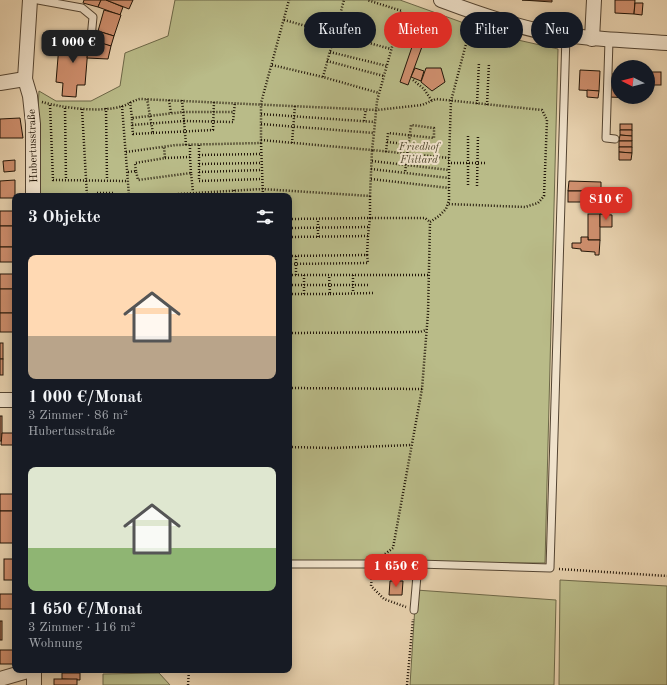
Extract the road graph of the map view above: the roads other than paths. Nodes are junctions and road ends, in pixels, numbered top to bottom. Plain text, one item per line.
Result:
1 (30, 0) edge
2 (38, 0) edge
3 (441, 0) edge
4 (594, 0) edge
5 (531, 28) edge
6 (91, 38) dead end
7 (583, 38) edge
8 (592, 39) junction
9 (609, 40) junction
10 (667, 42) edge
11 (566, 48) edge
12 (25, 79) junction
13 (0, 83) edge
14 (615, 139) dead end
15 (33, 193) edge
16 (0, 400) edge
17 (12, 400) edge
18 (292, 564) edge
19 (418, 564) junction
20 (414, 610) road end
21 (21, 673) edge
22 (34, 673) edge
23 (0, 679) edge
24 (34, 685) edge

1 - 12 street, Hubertusstraße
2 - 6 lane
3 - 5 street
4 - 8 street
7 - 8 street
8 - 9 street
9 - 10 street
9 - 14 lane
11 - 19 lane
12 - 13 street
12 - 15 street, Hubertusstraße
16 - 17 street
18 - 19 lane
19 - 20 lane
21 - 23 street
22 - 24 street

